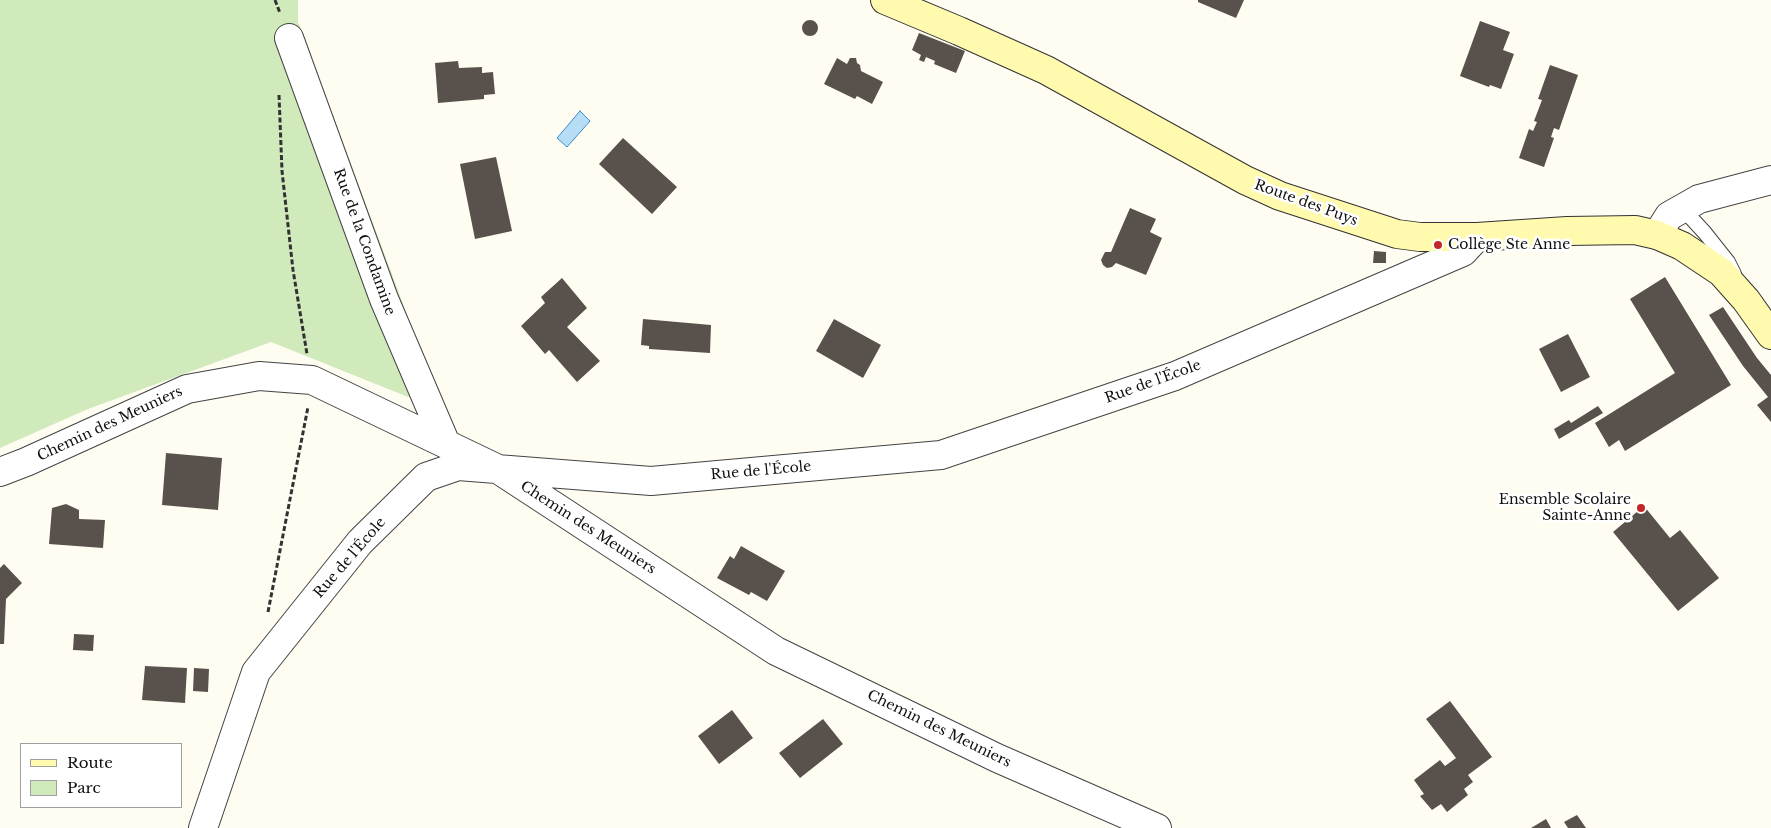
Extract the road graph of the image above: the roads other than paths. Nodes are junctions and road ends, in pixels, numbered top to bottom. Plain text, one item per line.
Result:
1 (885, 0) edge
2 (289, 38) road end
3 (1771, 180) edge
4 (1682, 208) junction
5 (1657, 235) junction
6 (1477, 237) junction
7 (1746, 300) junction
8 (1771, 335) edge
9 (446, 444) junction
10 (496, 468) junction
11 (0, 472) edge
12 (203, 828) edge
13 (1157, 828) edge

1 - 6 main road, Route des Puys
2 - 9 street, Rue de la Condamine
3 - 4 street
4 - 5 street
4 - 7 lane, Route des Puys
5 - 6 main road, Route des Puys
5 - 7 main road, Route des Puys
6 - 10 street, Rue de l'École
7 - 8 main road, Route des Puys
9 - 10 street, Chemin des Meuniers
9 - 11 street, Chemin des Meuniers
10 - 12 street, Rue de l'École
10 - 13 street, Chemin des Meuniers

